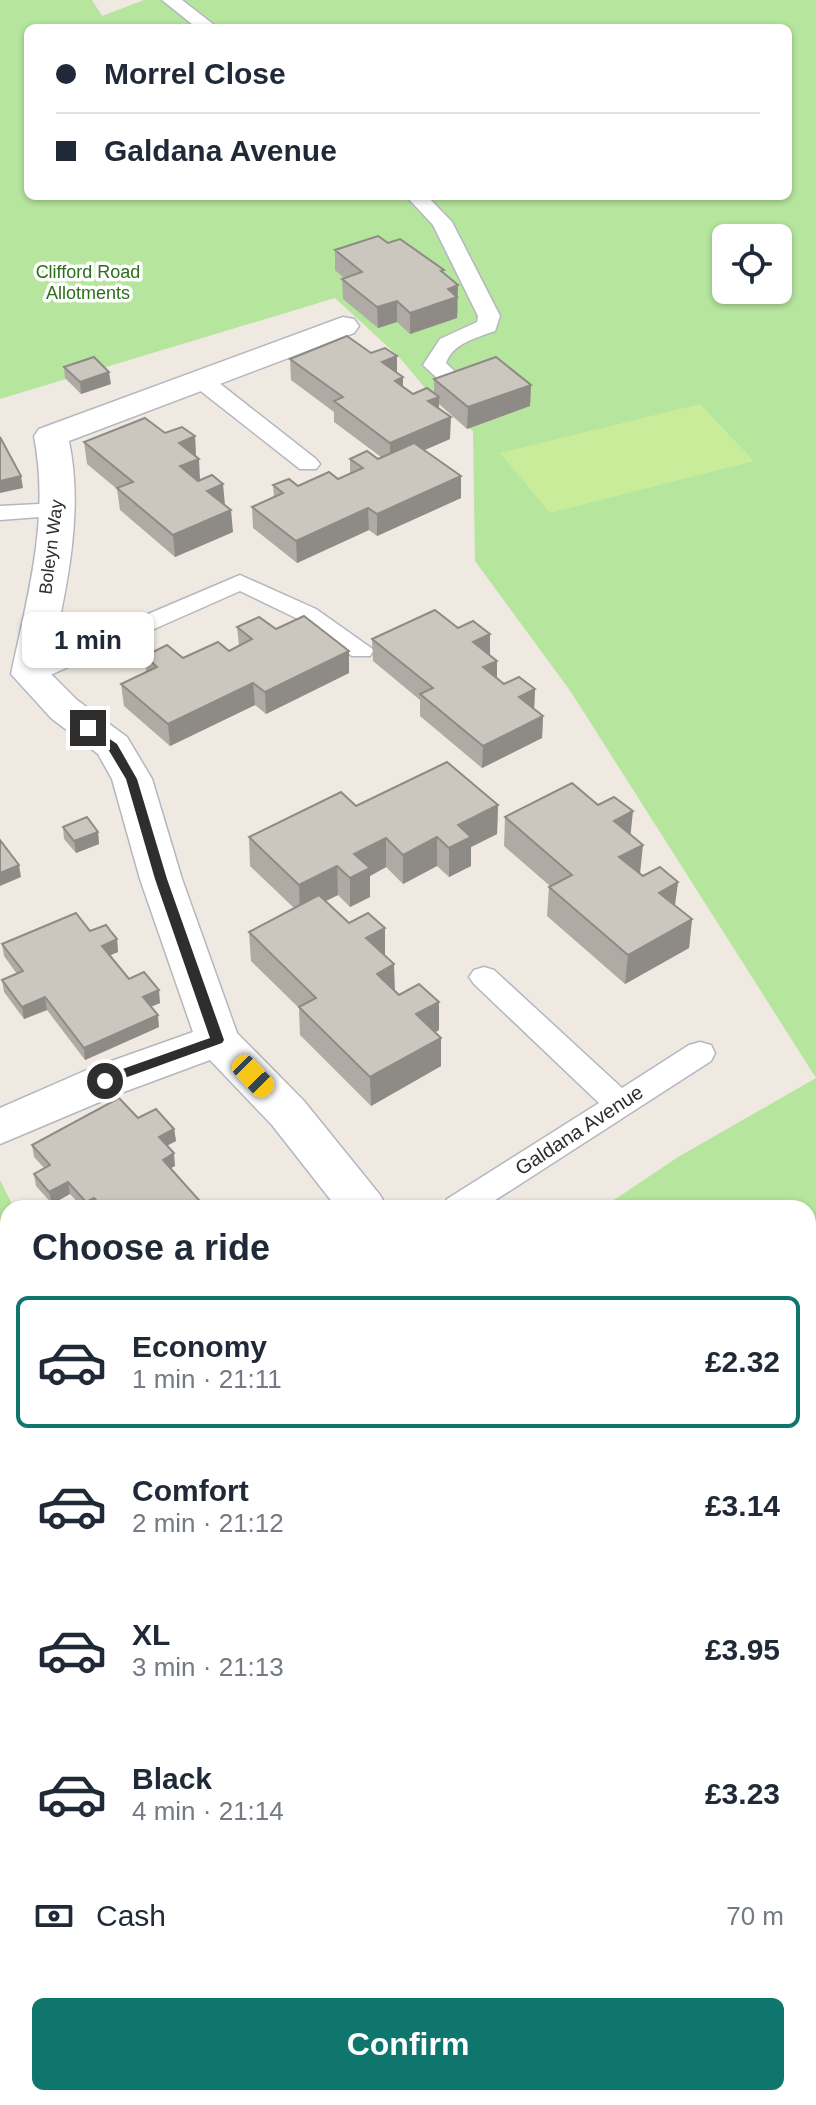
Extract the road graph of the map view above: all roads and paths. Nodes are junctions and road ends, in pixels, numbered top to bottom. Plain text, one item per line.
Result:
1 (171, 0) edge
2 (204, 24) edge
3 (420, 200) edge
4 (343, 326) dead end
5 (201, 380) junction
6 (458, 385) edge
7 (308, 464) dead end
8 (58, 510) junction
9 (0, 513) edge
10 (361, 650) dead end
11 (15, 678) edge
12 (484, 977) dead end
13 (218, 1040) junction
14 (700, 1053) dead end
15 (618, 1103) junction
16 (4, 1117) edge
17 (358, 1200) edge
18 (470, 1200) edge

1 - 2 lane
3 - 6 lane
4 - 5 street, Boleyn Way
5 - 7 lane
5 - 8 street, Boleyn Way
8 - 9 lane
8 - 11 street, Boleyn Way
10 - 11 lane
11 - 13 street
12 - 15 lane
13 - 16 street
13 - 17 street
14 - 15 lane, Galdana Avenue
15 - 18 lane, Galdana Avenue

